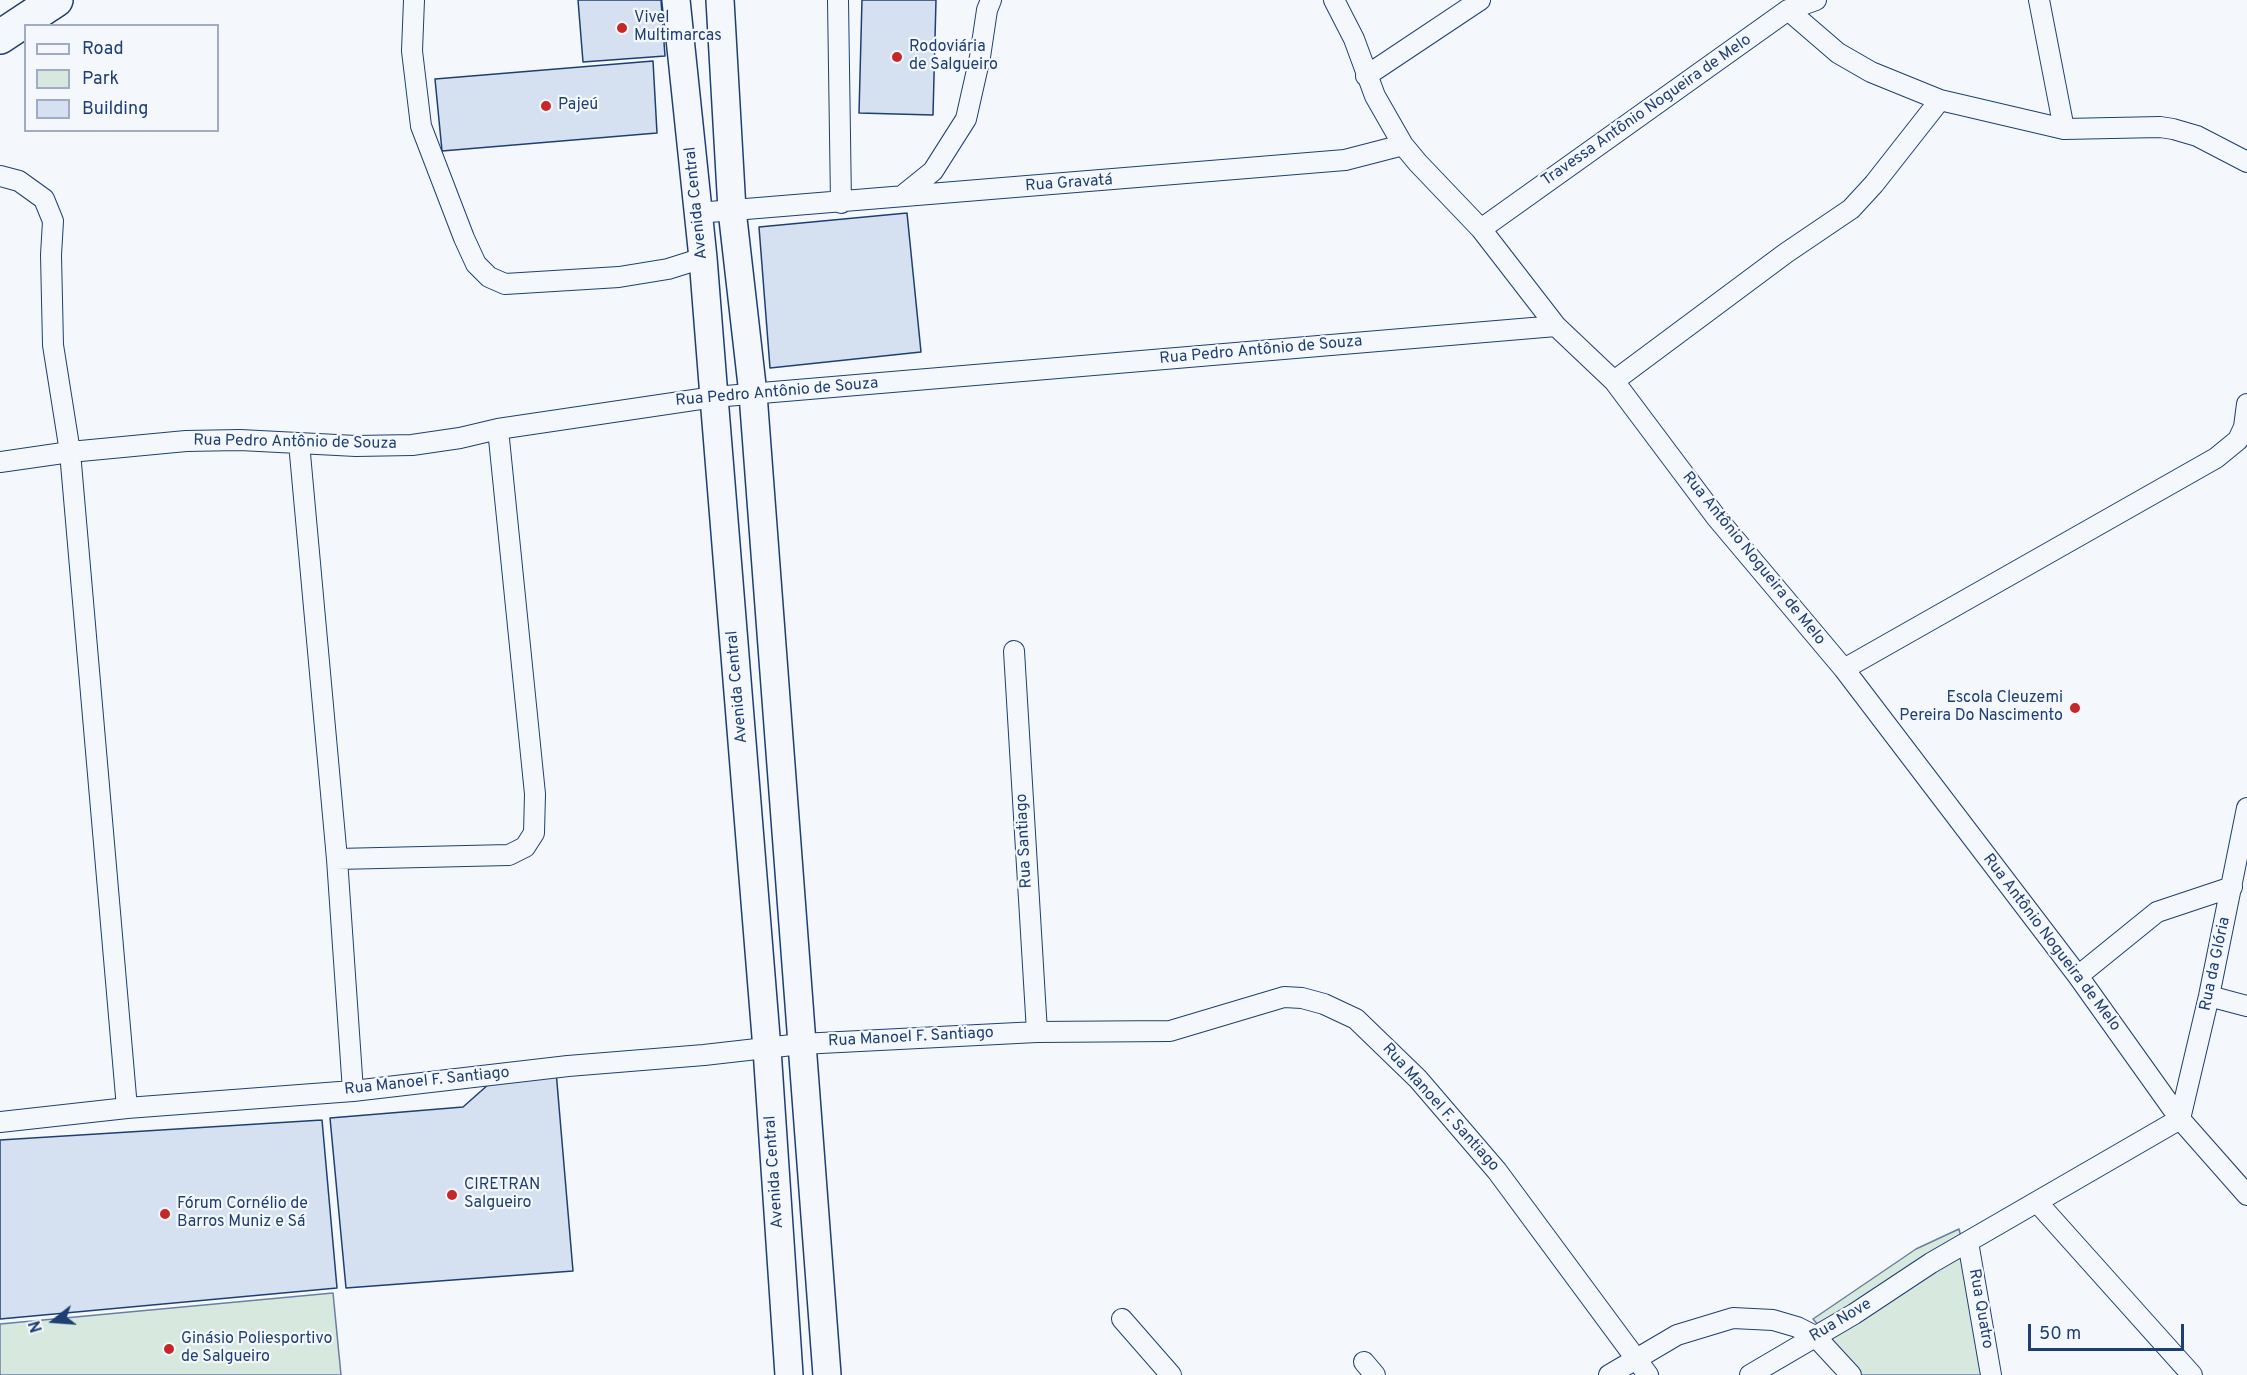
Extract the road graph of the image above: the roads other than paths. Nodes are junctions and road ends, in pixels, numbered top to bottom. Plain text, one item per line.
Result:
1 (56, 0) edge
2 (414, 0) edge
3 (676, 0) edge
4 (720, 0) edge
5 (838, 0) edge
6 (991, 0) edge
7 (1334, 0) edge
8 (1480, 0) edge
9 (1816, 0) edge
10 (2039, 0) edge
11 (1788, 10) junction
12 (0, 37) edge
13 (1366, 76) junction
14 (1940, 100) junction
15 (2064, 129) junction
16 (1403, 145) junction
17 (2247, 162) edge
18 (0, 177) edge
19 (903, 196) junction
20 (841, 203) junction
21 (732, 210) junction
22 (697, 213) junction
23 (1481, 229) junction
24 (703, 258) junction
25 (1556, 326) junction
26 (1614, 381) junction
27 (753, 394) junction
28 (714, 397) junction
29 (2247, 405) edge
30 (498, 429) junction
31 (299, 443) junction
32 (70, 452) junction
33 (0, 462) edge
34 (1014, 651) dead end
35 (1844, 669) junction
36 (2247, 808) edge
37 (338, 859) junction
38 (2232, 886) junction
39 (2078, 976) junction
40 (2209, 996) junction
41 (2247, 1006) edge
42 (1037, 1032) junction
43 (801, 1044) junction
44 (767, 1049) junction
45 (353, 1091) junction
46 (127, 1108) junction
47 (2180, 1119) junction
48 (0, 1122) edge
49 (2247, 1195) edge
50 (2037, 1202) junction
51 (1968, 1242) junction
52 (1122, 1319) dead end
53 (1815, 1336) junction
54 (1637, 1358) junction
55 (789, 1375) edge
56 (827, 1375) edge
57 (1171, 1375) edge
58 (1609, 1375) edge
59 (1648, 1375) edge
60 (1750, 1375) edge
61 (1851, 1375) edge
62 (1991, 1375) edge
63 (2192, 1375) edge

1 - 12 highway
2 - 24 street
3 - 22 street, Avenida Central
4 - 21 street, Avenida Central
5 - 20 street
6 - 19 street
7 - 13 street, Rua Antônio Nogueira de Melo
8 - 13 street
9 - 11 street, Travessa Antônio Nogueira de Melo
10 - 15 street
11 - 14 street
11 - 23 street, Travessa Antônio Nogueira de Melo
13 - 16 street, Rua Antônio Nogueira de Melo
14 - 15 street
14 - 26 street
15 - 17 street
16 - 19 street, Rua Gravatá
16 - 23 street, Rua Antônio Nogueira de Melo
18 - 32 street
19 - 20 street, Rua Gravatá
20 - 21 street, Rua Gravatá
21 - 22 street, Rua Gravatá
21 - 27 street, Avenida Central
22 - 24 street, Avenida Central
23 - 25 street, Rua Antônio Nogueira de Melo
24 - 28 street, Avenida Central
25 - 26 street, Rua Antônio Nogueira de Melo
25 - 27 street, Rua Pedro Antônio de Souza
26 - 35 street, Rua Antônio Nogueira de Melo
27 - 28 street, Rua Pedro Antônio de Souza
27 - 43 street, Avenida Central
28 - 30 street, Rua Pedro Antônio de Souza
28 - 44 street, Avenida Central
29 - 35 street
30 - 31 street, Rua Pedro Antônio de Souza
30 - 37 street
31 - 32 street, Rua Pedro Antônio de Souza
31 - 37 street
32 - 33 street, Rua Pedro Antônio de Souza
32 - 46 street
34 - 42 street, Rua Santiago
35 - 39 street, Rua Antônio Nogueira de Melo
36 - 38 street, Rua da Glória
37 - 45 street
38 - 39 street
38 - 40 street, Rua da Glória
39 - 47 street, Rua Antônio Nogueira de Melo
40 - 41 street
40 - 47 street, Rua da Glória
42 - 43 street, Rua Manoel F. Santiago
42 - 54 street, Rua Manoel F. Santiago
43 - 44 street, Rua Manoel F. Santiago
43 - 56 street, Avenida Central
44 - 45 street, Rua Manoel F. Santiago
44 - 55 street, Avenida Central
45 - 46 street, Rua Manoel F. Santiago
46 - 48 street, Rua Manoel F. Santiago
47 - 49 street, Rua Antônio Nogueira de Melo
47 - 50 street, Rua Nove
50 - 51 street, Rua Nove
50 - 63 street
51 - 53 street, Rua Nove
51 - 62 street, Rua Quatro
52 - 57 street
53 - 54 street
53 - 60 street, Rua Nove
53 - 61 street
54 - 58 street
54 - 59 street, Rua Manoel F. Santiago

